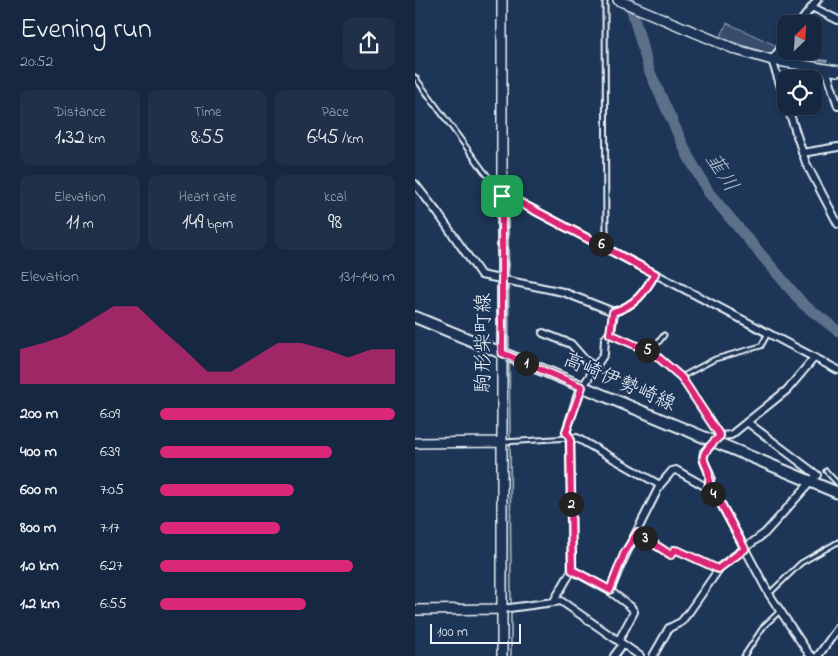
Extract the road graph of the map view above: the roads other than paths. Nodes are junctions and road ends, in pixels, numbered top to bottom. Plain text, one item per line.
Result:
1 (502, 0) edge
2 (605, 0) edge
3 (619, 0) edge
4 (817, 0) edge
5 (812, 7) junction
6 (806, 15) edge
7 (838, 20) edge
8 (777, 53) edge
9 (772, 60) junction
10 (826, 69) junction
11 (838, 70) edge
12 (415, 77) edge
13 (838, 106) edge
14 (838, 147) edge
15 (802, 153) junction
16 (415, 184) edge
17 (501, 184) junction
18 (502, 196) junction
19 (838, 224) edge
20 (607, 247) junction
21 (655, 274) junction
22 (501, 280) junction
23 (613, 312) junction
24 (415, 316) edge
25 (543, 333) dead end
26 (768, 333) junction
27 (610, 334) junction
28 (664, 335) dead end
29 (651, 352) junction
30 (502, 353) junction
31 (814, 358) junction
32 (597, 366) junction
33 (838, 370) edge
34 (681, 377) junction
35 (582, 387) junction
36 (747, 422) junction
37 (570, 438) junction
38 (717, 439) junction
39 (501, 442) junction
40 (415, 443) edge
41 (826, 471) dead end
42 (810, 481) junction
43 (838, 484) edge
44 (660, 485) junction
45 (708, 488) junction
46 (838, 493) edge
47 (637, 533) junction
48 (838, 542) edge
49 (745, 549) junction
50 (718, 569) junction
51 (572, 570) junction
52 (610, 590) junction
53 (769, 594) junction
54 (554, 601) junction
55 (502, 609) junction
56 (415, 610) edge
57 (780, 611) junction
58 (838, 628) edge
59 (621, 642) junction
60 (502, 656) edge
61 (614, 656) edge
62 (640, 656) edge
63 (653, 656) edge
64 (744, 656) edge
65 (812, 656) edge
66 (818, 656) edge

1 - 17 main road, 駒形柴町線
2 - 20 lane
3 - 9 main road
4 - 5 street
5 - 6 street
5 - 7 street
8 - 9 street
9 - 10 main road
9 - 15 street
10 - 11 main road
10 - 13 street
12 - 17 lane
14 - 15 street
15 - 19 street
16 - 22 street
17 - 18 main road, 駒形柴町線
18 - 20 street
18 - 22 main road, 駒形柴町線
20 - 21 street
21 - 23 street
21 - 26 street
22 - 23 street
22 - 30 main road, 駒形柴町線
23 - 27 street
24 - 30 main road, 高崎伊勢崎線
25 - 32 street
26 - 31 street
26 - 34 lane
27 - 29 lane
27 - 32 street
28 - 29 lane
29 - 34 lane
30 - 35 main road, 高崎伊勢崎線
30 - 39 main road, 駒形柴町線
31 - 33 street
31 - 36 street
32 - 35 street
34 - 38 lane
35 - 37 street
35 - 38 main road, 高崎伊勢崎線
36 - 38 street
36 - 42 street
37 - 39 lane
37 - 44 street
37 - 51 street
38 - 42 main road, 高崎伊勢崎線
38 - 45 street
39 - 40 main road
39 - 55 main road, 駒形柴町線
41 - 43 lane
42 - 46 main road, 高崎伊勢崎線
42 - 49 street
44 - 45 street
44 - 47 street
45 - 49 street
47 - 50 lane
47 - 52 street
48 - 53 lane
49 - 50 street
49 - 53 street
50 - 63 street
51 - 52 street
51 - 54 street
52 - 59 street
53 - 57 street
54 - 55 street
54 - 59 street
55 - 56 main road
55 - 60 main road, 駒形柴町線
57 - 64 lane
57 - 65 street
58 - 66 street
59 - 61 street
59 - 62 street

